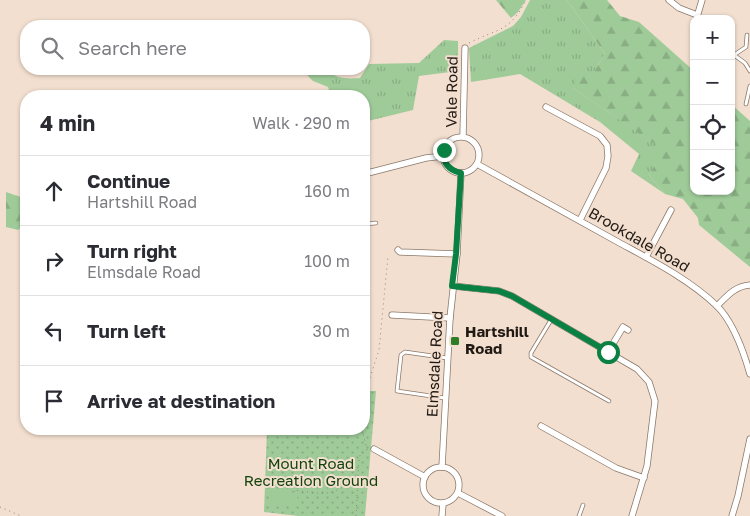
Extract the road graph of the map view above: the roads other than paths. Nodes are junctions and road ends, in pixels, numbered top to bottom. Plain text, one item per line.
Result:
1 (669, 0) edge
2 (702, 0) edge
3 (692, 15) edge
4 (697, 15) edge
5 (747, 35) dead end
6 (465, 48) road end
7 (735, 52) edge
8 (735, 56) edge
9 (750, 71) edge
10 (750, 86) edge
11 (746, 104) dead end
12 (546, 107) dead end
13 (463, 136) junction
14 (443, 156) junction
15 (477, 164) junction
16 (370, 172) edge
17 (461, 173) junction
18 (671, 210) dead end
19 (580, 220) junction
20 (376, 223) dead end
21 (370, 224) edge
22 (398, 250) dead end
23 (456, 254) junction
24 (646, 257) junction
25 (750, 285) edge
26 (452, 286) junction
27 (717, 306) junction
28 (392, 315) dead end
29 (450, 318) junction
30 (551, 320) junction
31 (628, 330) dead end
32 (608, 352) junction
33 (448, 358) junction
34 (750, 374) edge
35 (445, 398) junction
36 (609, 402) dead end
37 (541, 426) dead end
38 (750, 439) edge
39 (374, 449) dead end
40 (442, 467) junction
41 (425, 476) junction
42 (644, 478) junction
43 (458, 493) junction
44 (443, 504) junction
45 (583, 505) dead end
46 (442, 516) edge
47 (502, 516) edge
48 (579, 516) edge
49 (632, 516) edge
50 (732, 516) edge

1 - 3 street
2 - 4 street
5 - 7 lane
6 - 13 street, Vale Road
8 - 9 lane
10 - 11 lane
12 - 19 street
13 - 14 street
13 - 15 street
14 - 16 street
14 - 17 street
15 - 17 street
15 - 19 street, Brookdale Road
17 - 23 street, Elmsdale Road
18 - 24 street
19 - 24 street, Brookdale Road
20 - 21 lane
22 - 23 street
23 - 26 street, Elmsdale Road
24 - 27 street, Brookdale Road
25 - 27 street
26 - 29 street, Elmsdale Road
26 - 30 street
27 - 34 street, Brookdale Road
28 - 29 street
29 - 33 street, Elmsdale Road
30 - 32 street
30 - 36 lane
31 - 32 street
32 - 42 street
33 - 35 street, Elmsdale Road
33 - 35 lane
35 - 40 street, Elmsdale Road
37 - 42 street
38 - 50 street
39 - 41 street
40 - 41 street
40 - 43 street
41 - 44 street
42 - 49 street
43 - 44 street
43 - 47 street
44 - 46 street
45 - 48 lane

